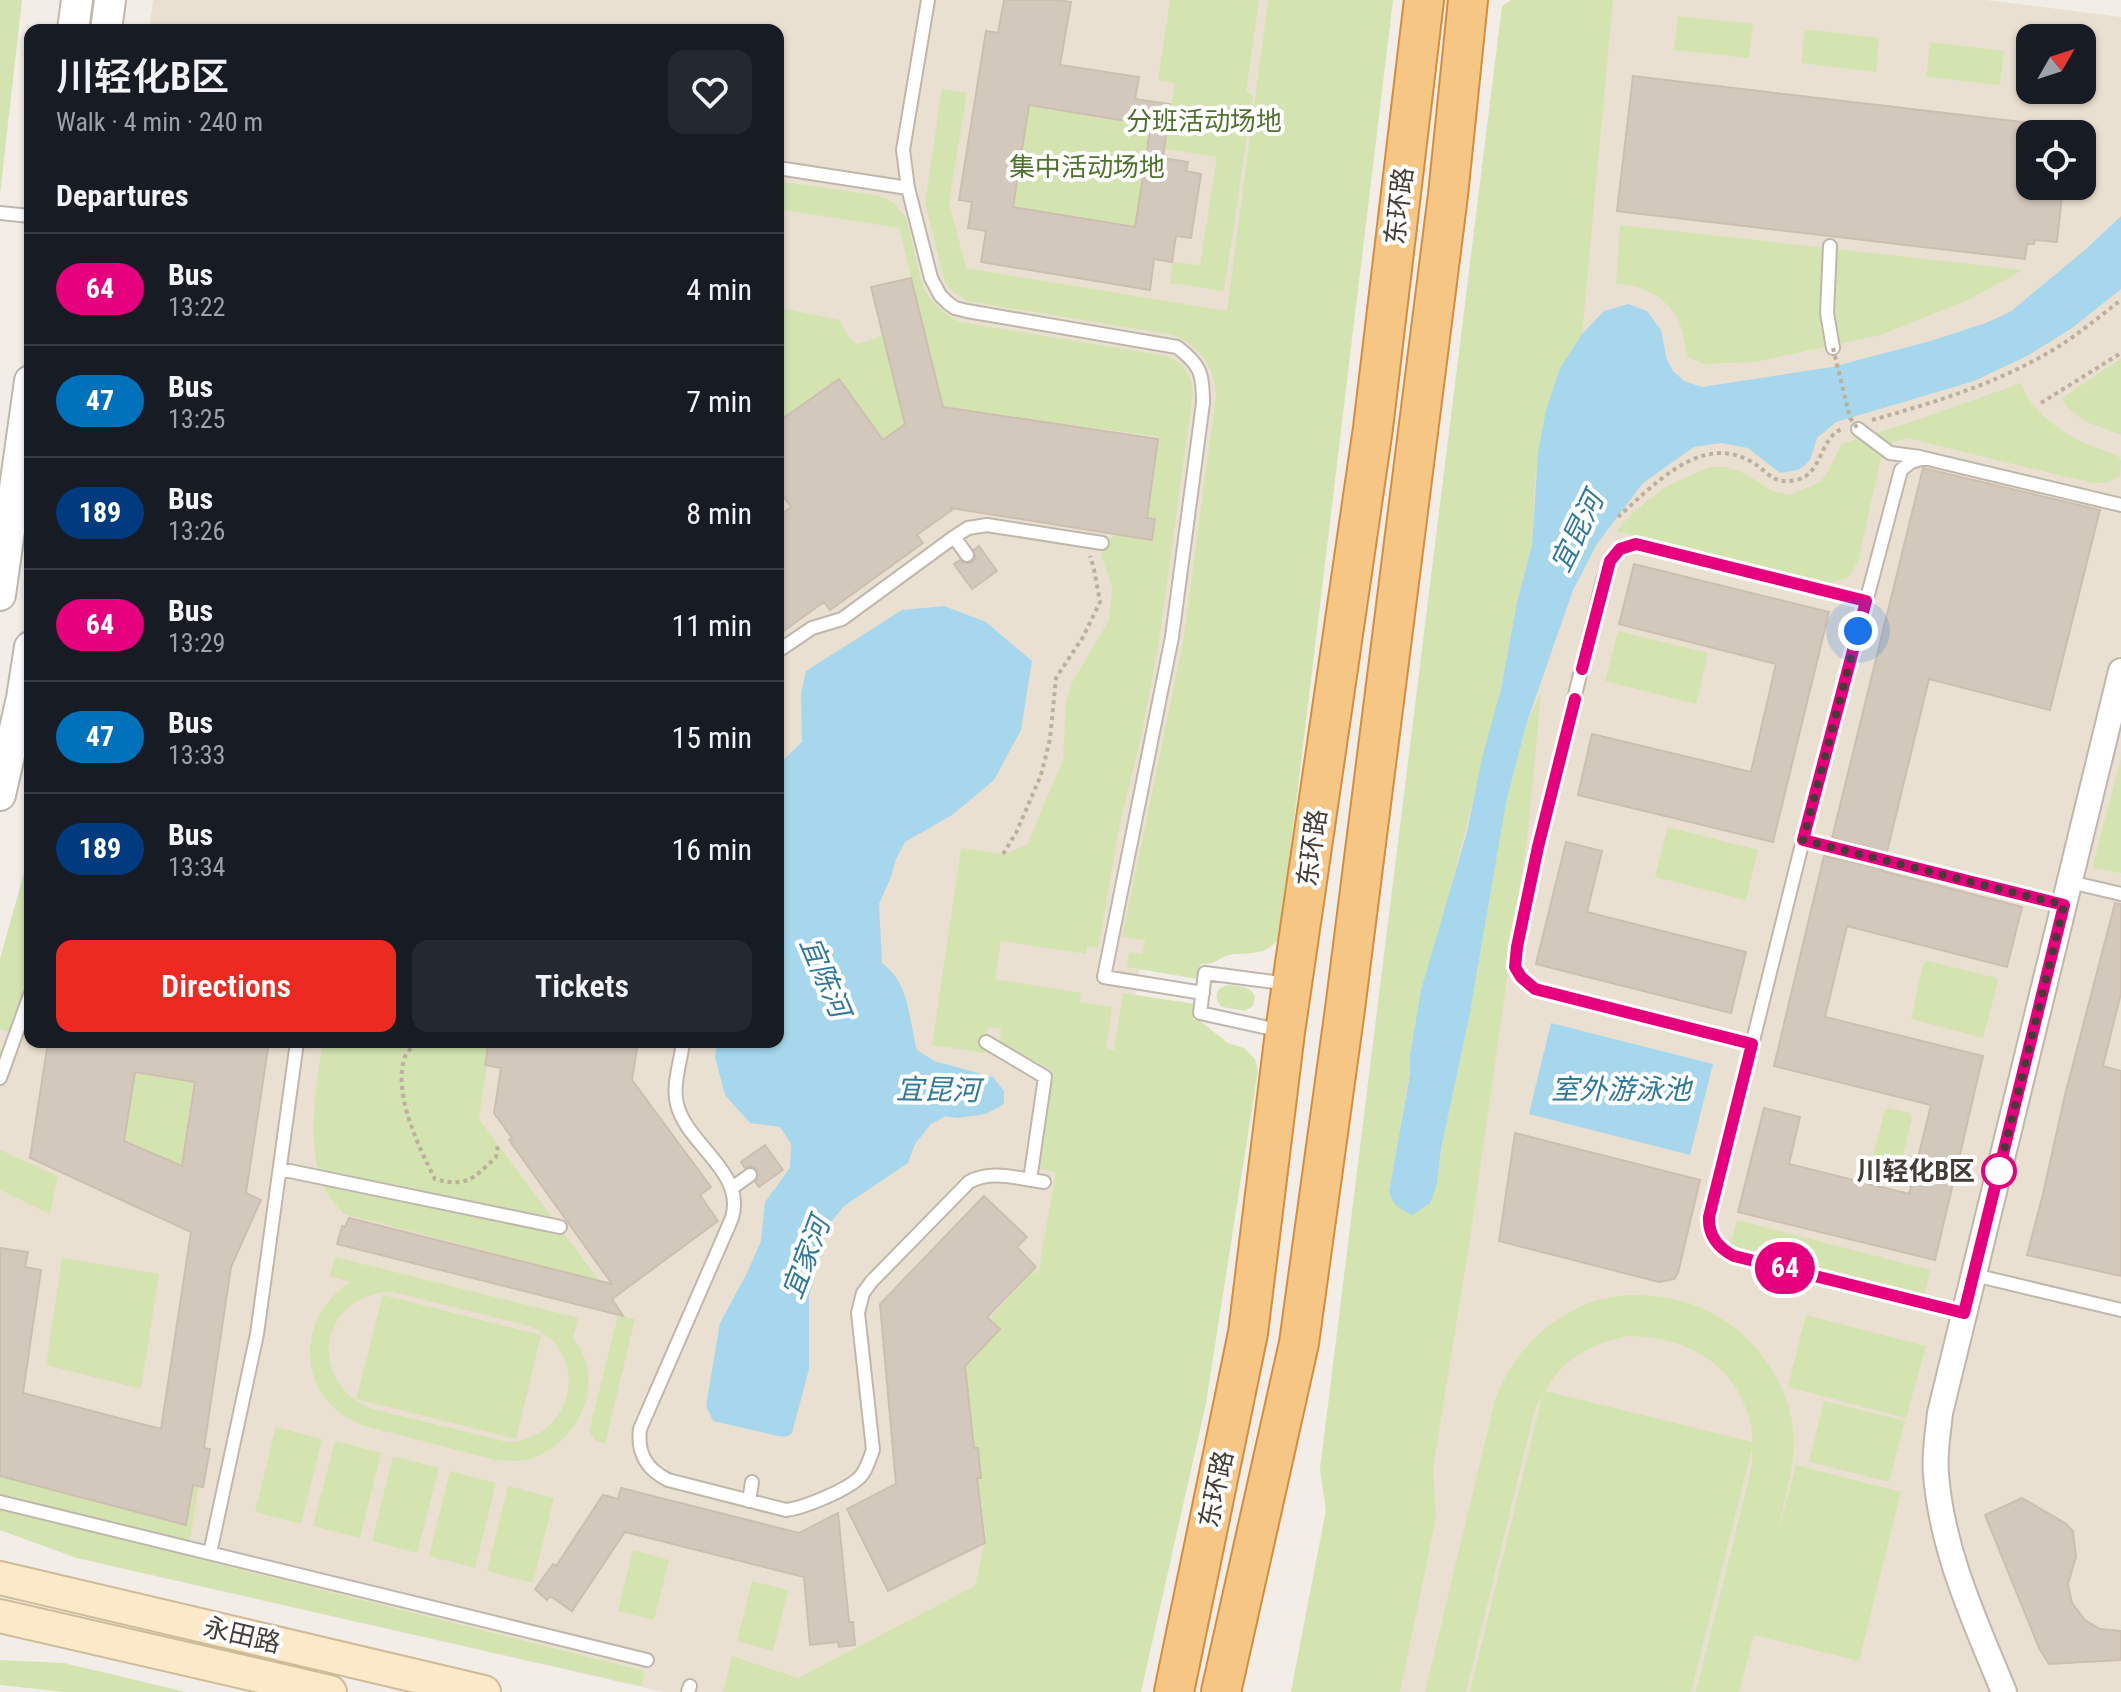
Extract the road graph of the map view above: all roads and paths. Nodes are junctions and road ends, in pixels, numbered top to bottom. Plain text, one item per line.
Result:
1 (77, 0) edge
2 (110, 0) edge
3 (928, 0) edge
4 (1424, 0) edge
5 (1468, 0) edge
6 (74, 24) edge
7 (107, 24) edge
8 (784, 169) edge
9 (908, 188) junction
10 (0, 213) edge
11 (24, 215) edge
12 (1830, 246) dead end
13 (1833, 348) joint
14 (2121, 353) edge
15 (2041, 403) dead end
16 (24, 424) edge
17 (1858, 429) joint
18 (1924, 458) junction
19 (2121, 505) edge
20 (954, 537) junction
21 (1085, 541) junction
22 (1102, 543) dead end
23 (967, 555) dead end
24 (1, 588) edge
25 (1866, 601) junction
26 (784, 647) edge
27 (2121, 671) edge
28 (24, 706) edge
29 (0, 795) edge
30 (1803, 840) junction
31 (1003, 854) dead end
32 (2067, 893) junction
33 (2121, 894) edge
34 (1293, 985) junction
35 (1203, 993) junction
36 (24, 1012) edge
37 (1285, 1032) junction
38 (986, 1042) dead end
39 (1752, 1044) junction
40 (296, 1048) edge
41 (411, 1048) edge
42 (682, 1048) edge
43 (0, 1078) edge
44 (498, 1144) dead end
45 (280, 1169) junction
46 (750, 1175) dead end
47 (732, 1188) junction
48 (560, 1227) dead end
49 (1974, 1275) junction
50 (2121, 1310) edge
51 (1964, 1313) junction
52 (752, 1482) dead end
53 (749, 1501) junction
54 (0, 1502) edge
55 (210, 1553) junction
56 (0, 1578) edge
57 (0, 1616) edge
58 (647, 1660) dead end
59 (330, 1692) edge
60 (484, 1692) edge
61 (1174, 1692) edge
62 (1221, 1692) edge
63 (2004, 1692) edge

1 - 6 street
2 - 7 street
3 - 9 lane
4 - 34 highway, 东环路
5 - 62 highway, 东环路
8 - 9 lane
9 - 35 lane
10 - 11 lane
12 - 13 lane
13 - 17 path, bridge
14 - 15 path
16 - 24 street
17 - 18 lane
18 - 19 lane
18 - 25 lane
20 - 21 lane
20 - 23 lane
20 - 26 lane
21 - 22 lane
21 - 31 path
25 - 30 lane
25 - 39 lane
27 - 32 street
28 - 29 street
30 - 32 lane
30 - 39 lane
32 - 33 lane
32 - 49 street
34 - 35 lane
34 - 37 highway, 东环路
35 - 37 lane
36 - 43 lane
37 - 61 highway, 东环路
38 - 53 lane
39 - 51 lane
40 - 45 lane
41 - 44 path
42 - 47 lane
45 - 48 lane
45 - 55 lane
46 - 47 lane
47 - 53 lane
49 - 50 lane
49 - 51 street
51 - 63 street
52 - 53 lane
54 - 55 lane
55 - 58 lane
56 - 60 main road, 永田路
57 - 59 main road, 永田路

